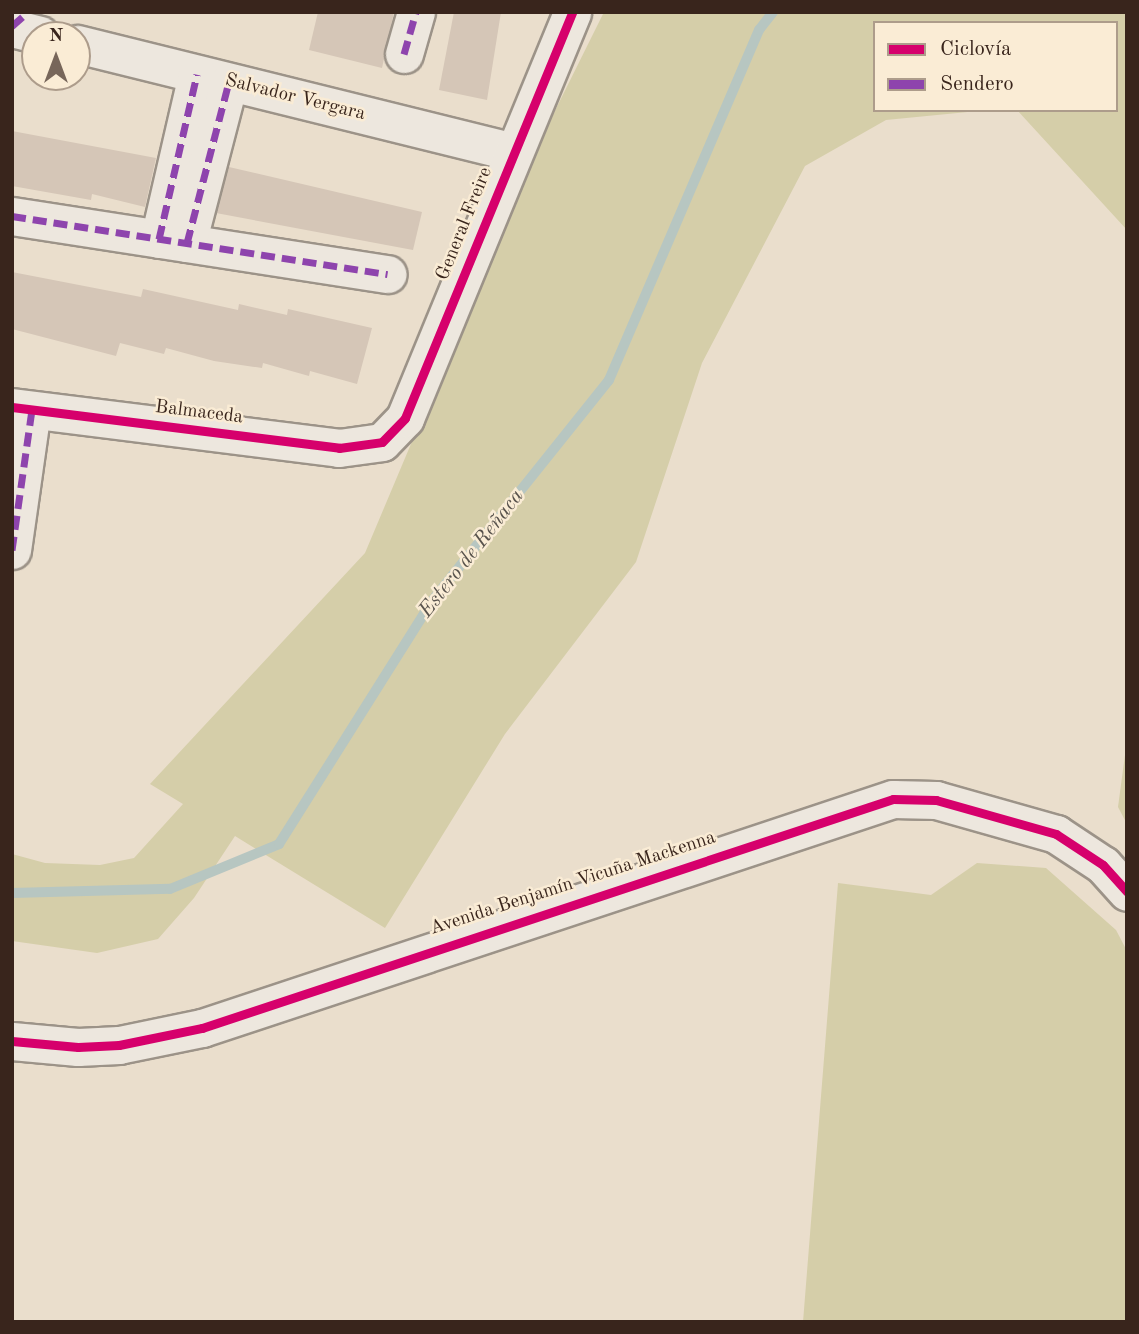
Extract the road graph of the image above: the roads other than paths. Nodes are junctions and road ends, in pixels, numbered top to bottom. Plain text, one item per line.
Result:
1 (28, 12) edge
2 (416, 12) edge
3 (572, 12) edge
4 (12, 27) edge
5 (91, 48) edge
6 (404, 54) dead end
7 (213, 78) junction
8 (512, 152) junction
9 (12, 216) edge
10 (173, 241) junction
11 (388, 274) dead end
12 (22, 409) edge
13 (382, 442) joint
14 (12, 550) edge
15 (1127, 892) edge
16 (12, 1041) edge

1 - 4 street
2 - 6 street
3 - 8 street, General Freire
5 - 7 street, Salvador Vergara
7 - 8 street, Salvador Vergara
7 - 10 street
8 - 13 street, General Freire
9 - 10 street
10 - 11 street
12 - 13 street, Balmaceda
12 - 14 street, Balmaceda
15 - 16 street, Avenida Benjamín Vicuña Mackenna

